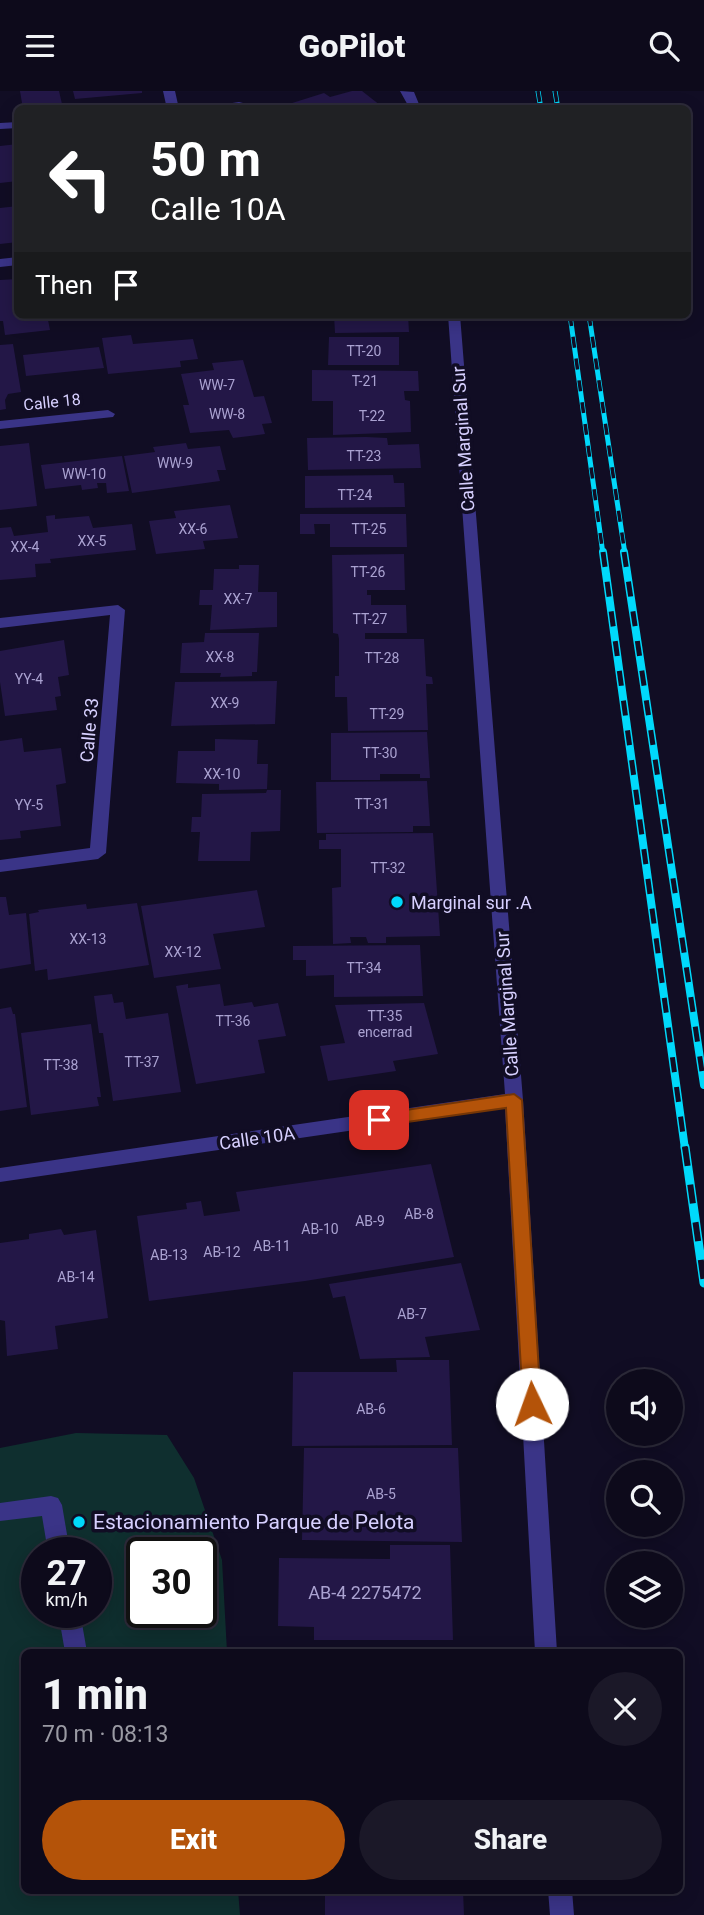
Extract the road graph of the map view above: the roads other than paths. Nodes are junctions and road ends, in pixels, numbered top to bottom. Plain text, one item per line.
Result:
1 (454, 319) edge
2 (108, 414) dead end
3 (0, 425) edge
4 (0, 623) edge
5 (0, 866) edge
6 (514, 1100) junction
7 (0, 1175) edge
8 (0, 1512) edge
9 (56, 1537) edge
10 (72, 1628) edge
11 (75, 1649) edge
12 (546, 1649) edge
13 (560, 1894) edge
14 (562, 1915) edge

1 - 6 street, Calle Marginal Sur
2 - 3 street, Calle 18
4 - 5 street, Calle 33
6 - 7 street, Calle 10A
6 - 12 street, Calle Marginal Sur
8 - 9 street
10 - 11 street
13 - 14 street

